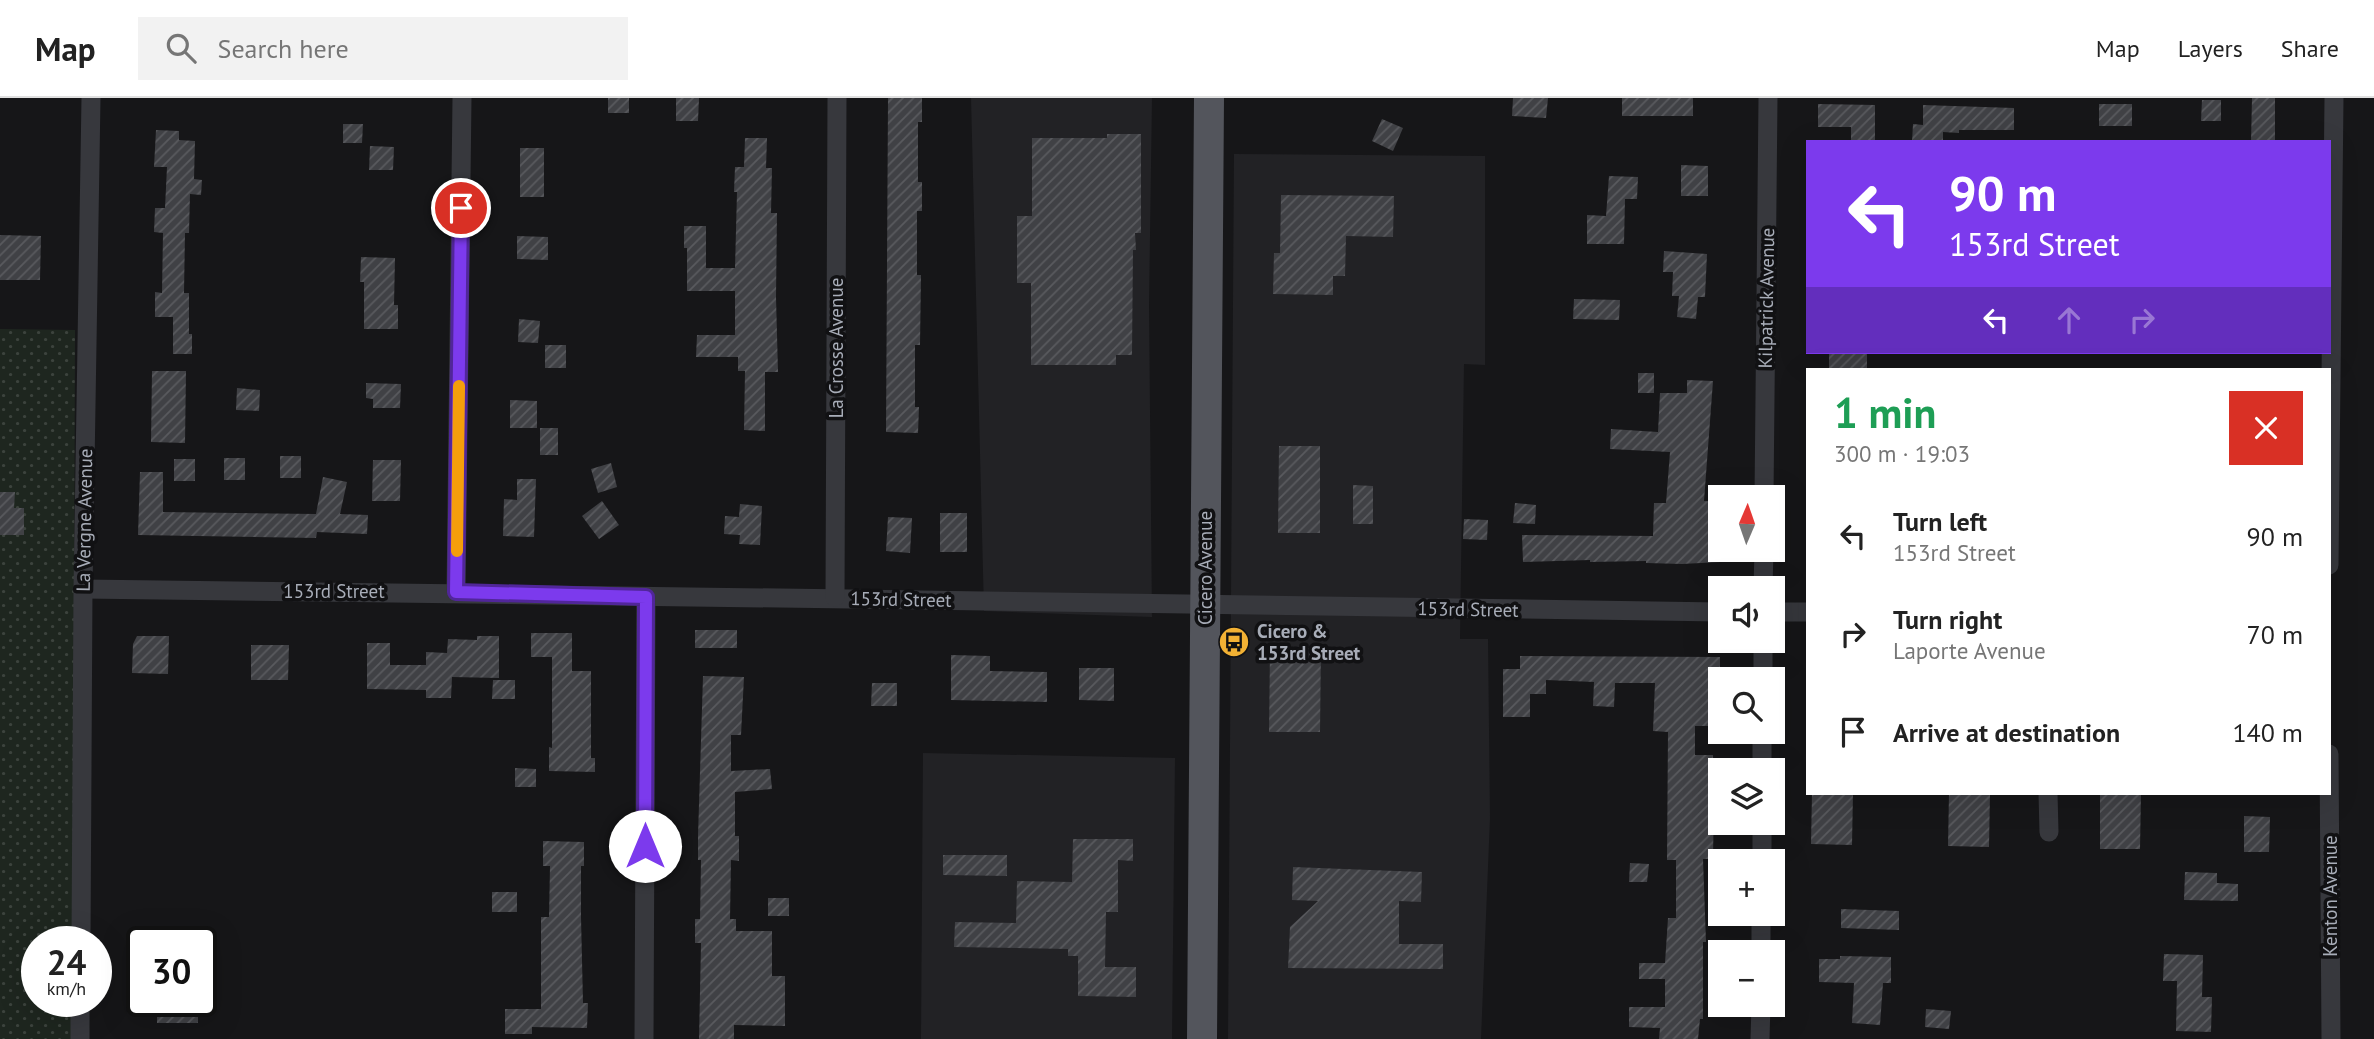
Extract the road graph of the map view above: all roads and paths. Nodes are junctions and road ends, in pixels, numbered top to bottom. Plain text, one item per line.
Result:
1 (91, 98) edge
2 (462, 98) edge
3 (837, 98) edge
4 (1209, 98) edge
5 (1769, 98) edge
6 (2334, 98) edge
7 (2331, 378) edge
8 (1764, 485) edge
9 (83, 589) junction
10 (456, 592) junction
11 (646, 597) junction
12 (835, 597) junction
13 (1205, 606) junction
14 (1708, 612) edge
15 (1785, 612) edge
16 (1806, 612) edge
17 (2048, 795) edge
18 (2329, 795) edge
19 (2049, 832) dead end
20 (81, 926) edge
21 (80, 1017) edge
22 (1761, 1017) edge
23 (80, 1039) edge
24 (644, 1039) edge
25 (1202, 1039) edge
26 (1760, 1039) edge
27 (2331, 1039) edge

1 - 9 street, La Vergne Avenue
2 - 10 street
3 - 12 street, La Crosse Avenue
4 - 13 main road, Cicero Avenue
5 - 8 street, Kilpatrick Avenue
6 - 7 street
9 - 10 street, 153rd Street
9 - 20 street, La Vergne Avenue
10 - 11 street, 153rd Street
11 - 12 street, 153rd Street
11 - 24 street
12 - 13 street, 153rd Street
13 - 14 street, 153rd Street
13 - 25 main road, Cicero Avenue
15 - 16 street
17 - 19 street
18 - 27 street, Kenton Avenue
21 - 23 street
22 - 26 street

